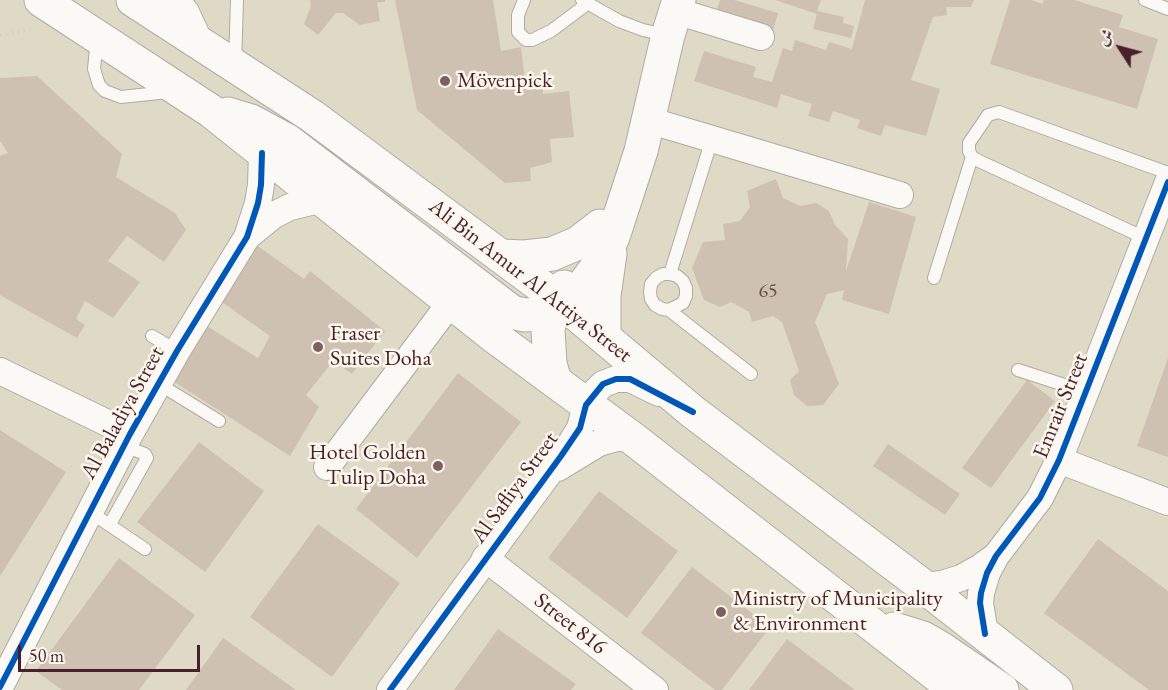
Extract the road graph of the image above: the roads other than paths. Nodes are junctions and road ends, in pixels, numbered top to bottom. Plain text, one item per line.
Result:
1 (41, 0) edge
2 (133, 0) edge
3 (172, 0) edge
4 (237, 0) edge
5 (524, 0) edge
6 (1145, 0) edge
7 (585, 2) edge
8 (1168, 9) edge
9 (674, 15) edge
10 (761, 37) dead end
11 (195, 40) junction
12 (235, 65) junction
13 (211, 111) junction
14 (648, 120) junction
15 (711, 139) junction
16 (262, 153) junction
17 (972, 157) junction
18 (1168, 172) edge
19 (1168, 182) edge
20 (900, 195) dead end
21 (323, 199) junction
22 (607, 230) junction
23 (247, 237) junction
24 (1147, 240) junction
25 (501, 256) junction
26 (670, 274) junction
27 (934, 278) dead end
28 (451, 302) junction
29 (559, 306) junction
30 (669, 310) junction
31 (152, 336) dead end
32 (604, 337) junction
33 (177, 351) junction
34 (1018, 370) dead end
35 (0, 371) edge
36 (751, 375) dead end
37 (555, 381) junction
38 (159, 384) junction
39 (1086, 392) junction
40 (586, 405) junction
41 (693, 412) junction
42 (219, 421) dead end
43 (632, 438) junction
44 (127, 440) junction
45 (1059, 460) junction
46 (327, 467) dead end
47 (548, 475) junction
48 (1168, 502) edge
49 (100, 518) junction
50 (146, 549) dead end
51 (996, 556) junction
52 (485, 558) junction
53 (923, 586) junction
54 (866, 621) junction
55 (985, 634) junction
56 (0, 687) edge
57 (390, 690) edge
58 (655, 690) edge
59 (956, 690) edge
60 (1002, 690) edge
61 (1056, 690) edge

1 - 13 main road
2 - 11 main road, Ali Bin Amur Al Attiya Street
3 - 11 main road
4 - 12 lane
5 - 7 lane
6 - 8 lane
7 - 9 lane
9 - 10 street
9 - 14 main road
11 - 12 main road, Ali Bin Amur Al Attiya Street
12 - 25 main road, Ali Bin Amur Al Attiya Street
13 - 16 main road
13 - 29 main road
14 - 15 street
14 - 22 main road
15 - 20 street
15 - 26 lane
16 - 21 main road
16 - 23 street, Al Baladiya Street
17 - 18 lane
17 - 24 lane
17 - 27 lane
19 - 24 street, Emrair Street
21 - 23 street, Al Baladiya Street
21 - 28 main road
22 - 25 main road
22 - 29 main road
22 - 32 main road
23 - 33 street, Al Baladiya Street
24 - 39 street, Emrair Street
25 - 29 main road, Ali Bin Amur Al Attiya Street
26 - 30 lane
26 - 30 lane
28 - 37 main road
28 - 46 street
29 - 32 main road, Ali Bin Amur Al Attiya Street
29 - 37 main road
30 - 36 lane
31 - 33 lane
32 - 41 main road, Ali Bin Amur Al Attiya Street
33 - 38 street, Al Baladiya Street
34 - 39 lane
35 - 44 street
37 - 40 main road
38 - 42 lane
38 - 44 street, Al Baladiya Street
39 - 45 street, Emrair Street
40 - 41 street, Al Safliya Street
40 - 43 main road
40 - 47 street, Al Safliya Street
41 - 53 main road, Ali Bin Amur Al Attiya Street
43 - 47 street, Al Safliya Street
43 - 54 main road
44 - 49 street, Al Baladiya Street
45 - 48 street, Emrair Street
45 - 51 street, Emrair Street
47 - 52 street, Al Safliya Street
49 - 50 lane
49 - 56 street, Al Baladiya Street
51 - 53 street, Emrair Street
51 - 55 street, Emrair Street
52 - 57 street, Al Safliya Street
52 - 58 street, Street 816
53 - 55 main road, Ali Bin Amur Al Attiya Street
54 - 59 main road
54 - 60 main road
55 - 61 main road, Ali Bin Amur Al Attiya Street

